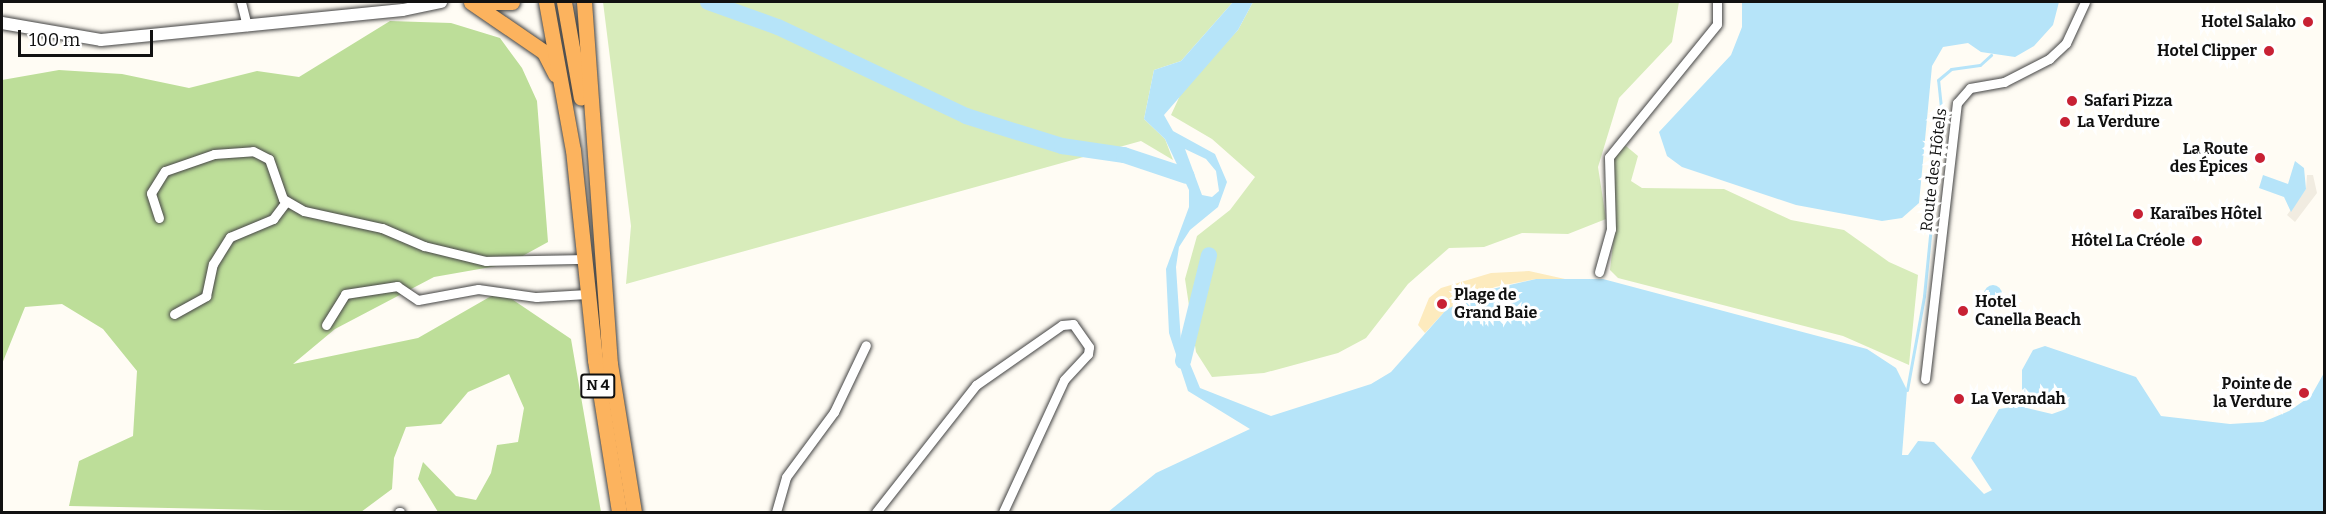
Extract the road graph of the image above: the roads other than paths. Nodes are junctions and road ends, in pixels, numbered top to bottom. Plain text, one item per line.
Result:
1 (241, 2) edge
2 (441, 2) edge
3 (471, 2) edge
4 (487, 2) edge
5 (512, 2) edge
6 (546, 2) edge
7 (564, 2) edge
8 (584, 2) edge
9 (1717, 2) edge
10 (2085, 2) edge
11 (2, 23) edge
12 (247, 26) junction
13 (573, 150) junction
14 (593, 169) junction
15 (286, 202) junction
16 (159, 218) dead end
17 (583, 259) junction
18 (1599, 272) dead end
19 (587, 294) junction
20 (604, 294) junction
21 (174, 314) dead end
22 (326, 325) dead end
23 (866, 345) dead end
24 (1925, 379) dead end
25 (619, 513) edge
26 (634, 513) edge
27 (639, 513) edge
28 (776, 513) edge
29 (876, 513) edge
30 (1003, 513) edge

1 - 12 street
2 - 12 street
3 - 13 highway
4 - 5 highway
6 - 13 highway, N 4
7 - 14 highway, N 4
8 - 14 highway
9 - 18 street
10 - 24 street, Route des Hôtels
11 - 12 street
13 - 17 highway, N 4
14 - 20 highway, N 4
15 - 16 street
15 - 17 street
15 - 21 street
17 - 19 highway, N 4
19 - 22 street
19 - 25 highway, N 4
20 - 26 highway, N 4
20 - 27 street
23 - 28 street
29 - 30 street

